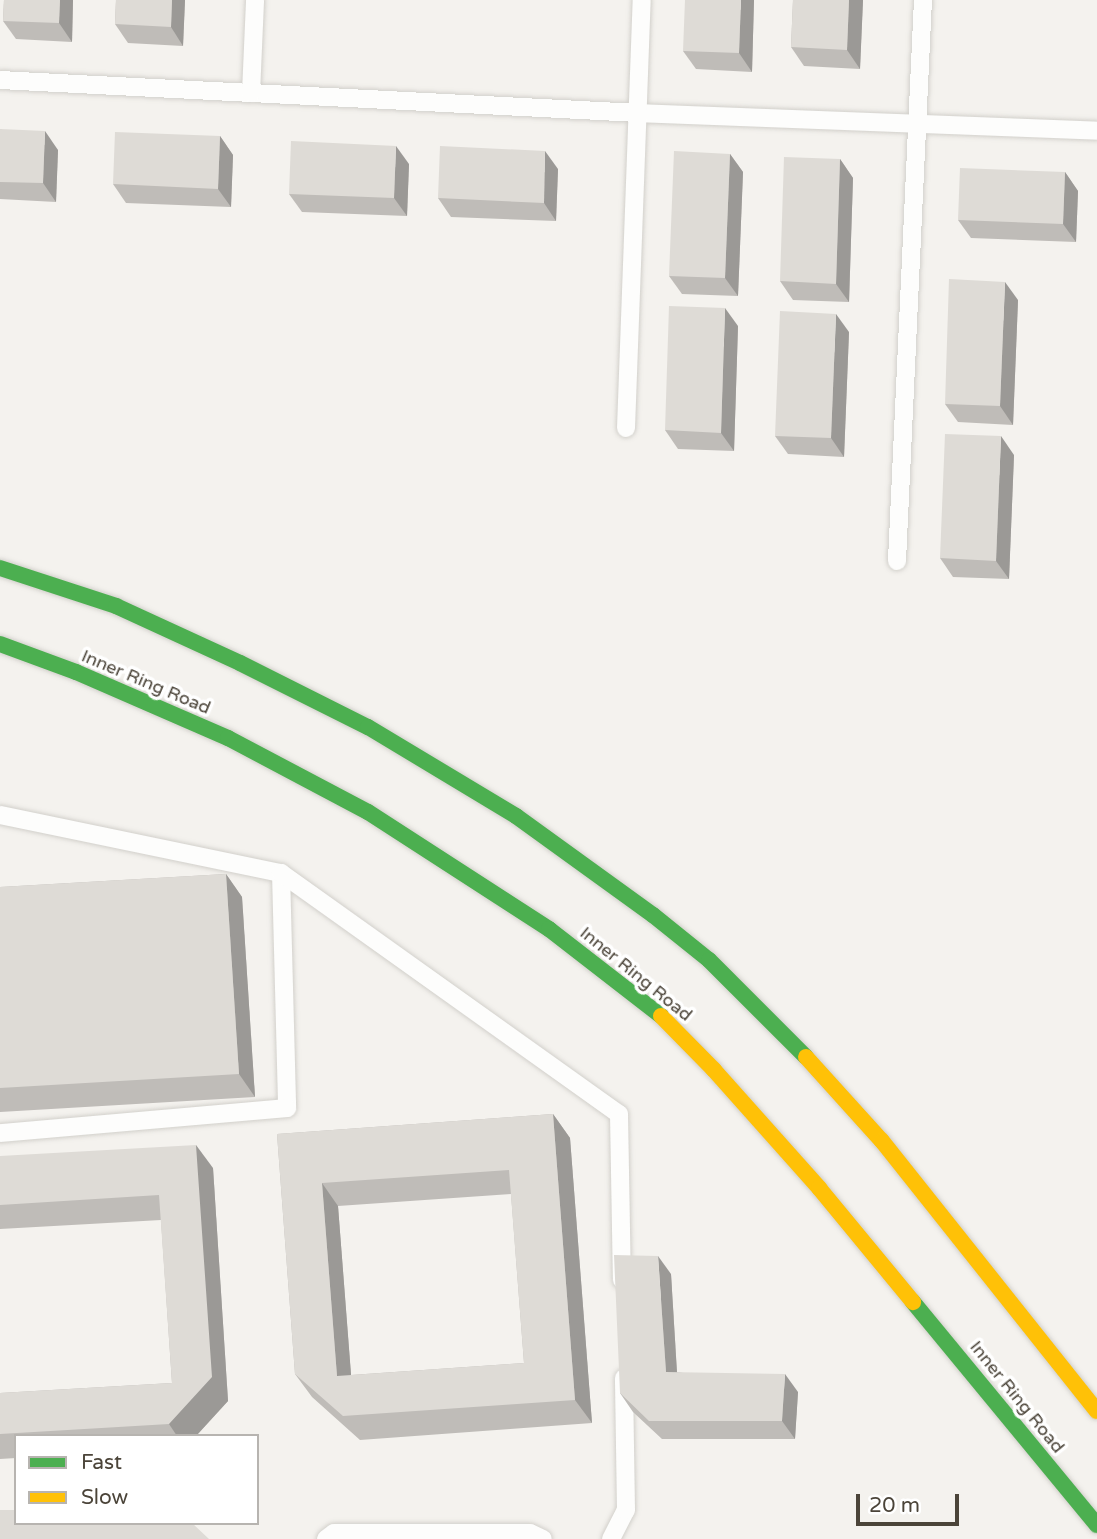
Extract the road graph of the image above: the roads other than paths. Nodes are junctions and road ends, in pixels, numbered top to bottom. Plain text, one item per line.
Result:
1 (255, 0) edge
2 (642, 0) edge
3 (923, 0) edge
4 (0, 80) edge
5 (251, 93) junction
6 (638, 113) junction
7 (917, 123) junction
8 (1097, 131) edge
9 (626, 428) dead end
10 (897, 561) dead end
11 (0, 568) edge
12 (0, 644) edge
13 (0, 815) edge
14 (281, 873) junction
15 (0, 1133) edge
16 (623, 1305) edge
17 (624, 1360) edge
18 (1097, 1411) edge
19 (1097, 1525) edge
20 (534, 1537) edge
21 (326, 1539) edge
22 (611, 1539) edge

1 - 5 lane
2 - 6 lane
3 - 7 lane
4 - 5 lane
5 - 6 lane
6 - 7 lane
6 - 9 lane
7 - 8 lane
7 - 10 lane
11 - 18 main road
12 - 19 main road, Inner Ring Road
13 - 14 lane
14 - 15 lane
14 - 16 lane
17 - 22 lane
20 - 21 lane

